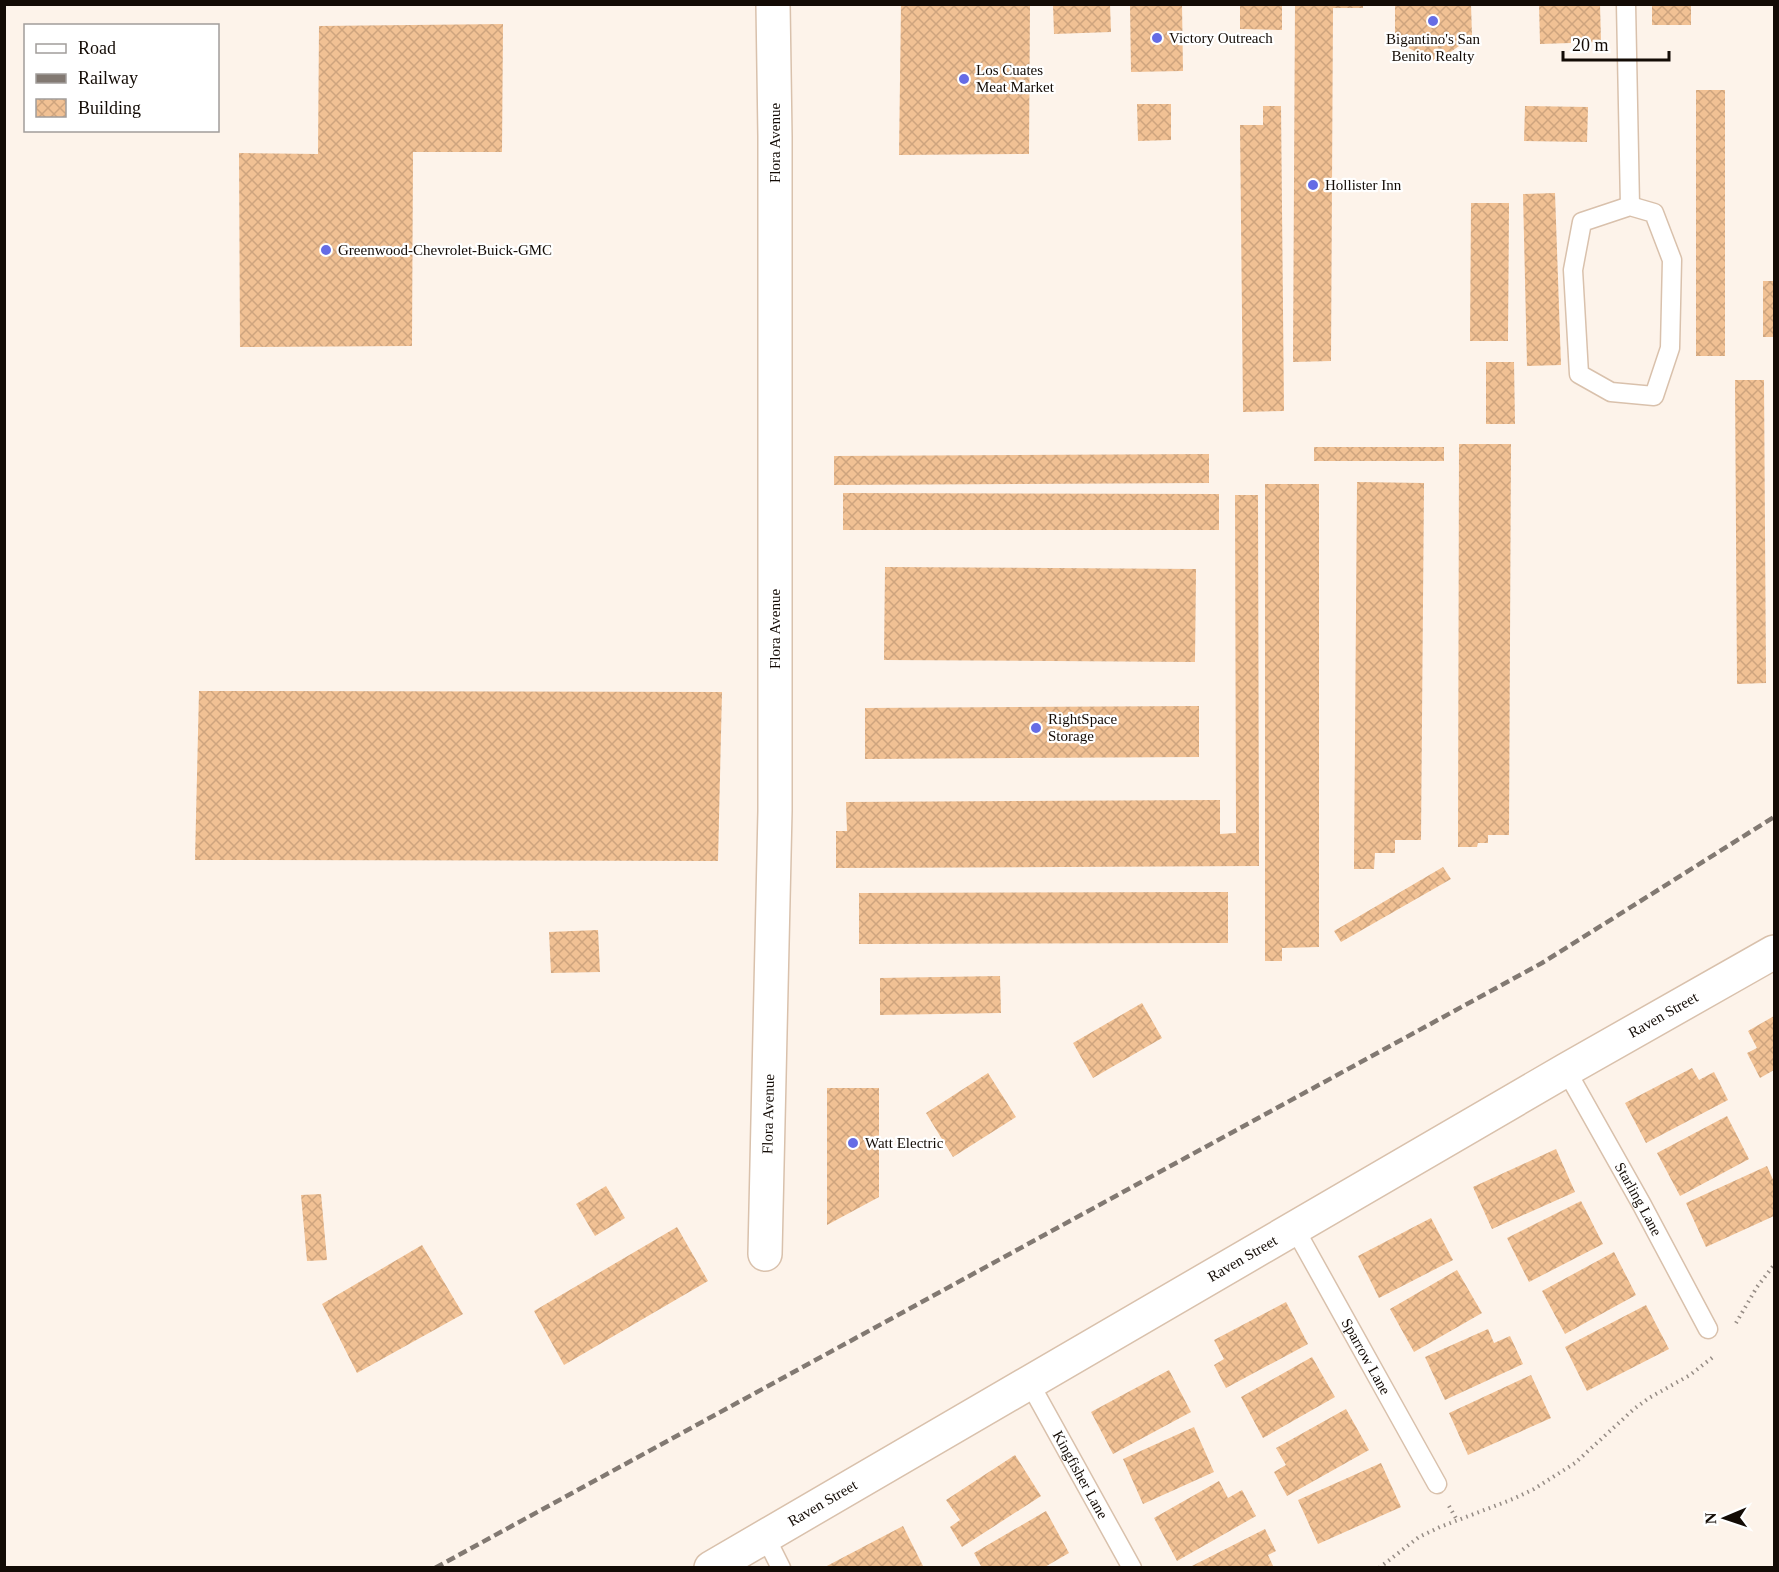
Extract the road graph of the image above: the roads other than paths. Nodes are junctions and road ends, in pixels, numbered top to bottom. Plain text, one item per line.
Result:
1 (773, 4) edge
2 (1626, 4) edge
3 (1630, 206) junction
4 (1774, 952) edge
5 (1566, 1070) junction
6 (1295, 1229) junction
7 (765, 1254) dead end
8 (1708, 1329) dead end
9 (1029, 1382) junction
10 (1437, 1484) dead end
11 (765, 1536) junction
12 (711, 1568) edge
13 (781, 1568) edge
14 (1132, 1568) edge

1 - 7 street, Flora Avenue
2 - 3 lane
3 - 3 lane
4 - 5 street, Raven Street
5 - 6 street, Raven Street
5 - 8 lane, Starling Lane
6 - 9 street, Raven Street
6 - 10 lane, Sparrow Lane
9 - 11 street, Raven Street
9 - 14 lane, Kingfisher Lane
11 - 12 street, Raven Street
11 - 13 lane

